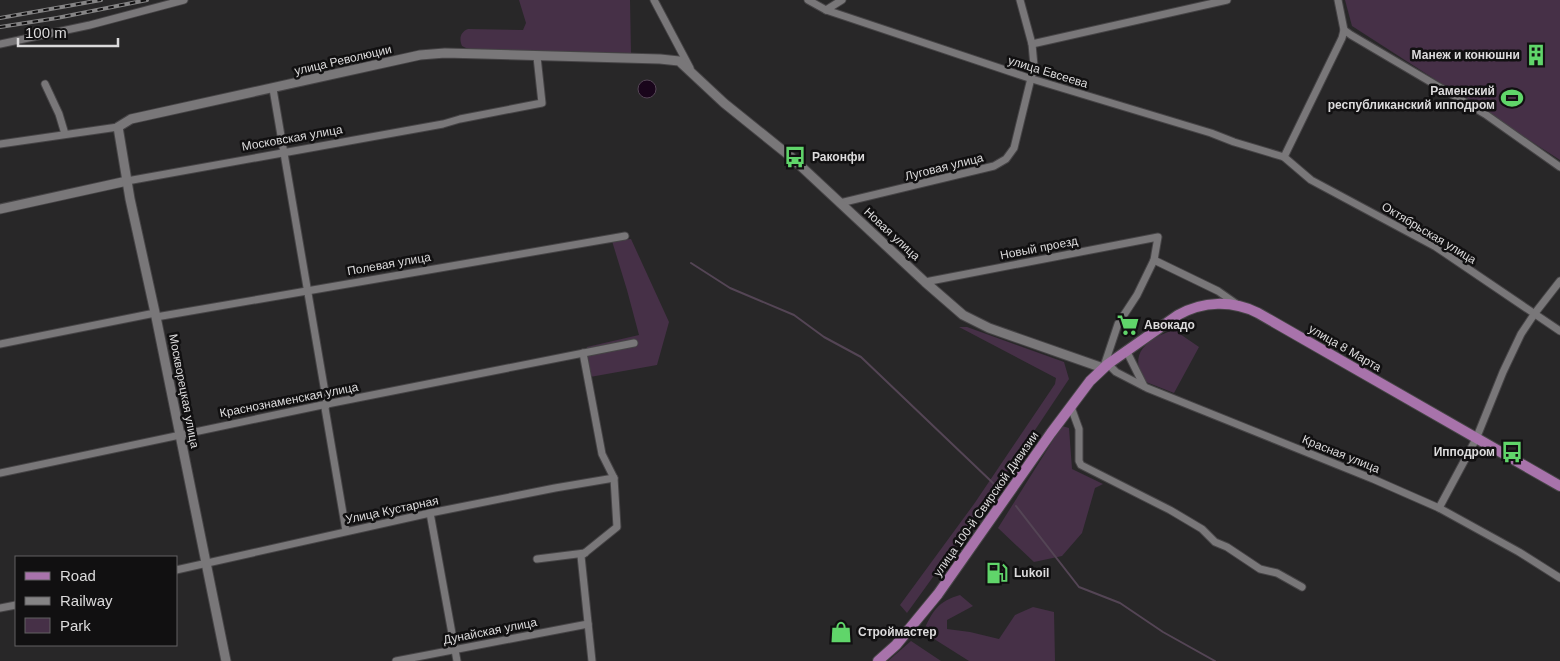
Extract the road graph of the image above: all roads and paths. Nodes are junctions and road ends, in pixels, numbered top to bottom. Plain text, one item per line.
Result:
1 (184, 0) edge
2 (654, 0) edge
3 (808, 0) edge
4 (842, 0) edge
5 (1020, 0) edge
6 (1227, 0) edge
7 (1338, 0) edge
8 (826, 10) junction
9 (1344, 30) junction
10 (0, 44) edge
11 (1032, 44) junction
12 (537, 57) junction
13 (692, 73) junction
14 (1032, 79) junction
15 (46, 84) dead end
16 (273, 89) junction
17 (118, 126) junction
18 (65, 134) junction
19 (0, 144) edge
20 (284, 152) junction
21 (1284, 157) junction
22 (1560, 167) edge
23 (127, 181) junction
24 (840, 203) junction
25 (0, 209) edge
26 (625, 236) dead end
27 (1154, 260) junction
28 (1560, 281) edge
29 (925, 282) junction
30 (308, 290) junction
31 (1238, 305) junction
32 (1535, 313) junction
33 (156, 315) junction
34 (1560, 331) edge
35 (634, 343) dead end
36 (0, 344) edge
37 (1126, 350) junction
38 (583, 354) junction
39 (1108, 364) junction
40 (1144, 386) junction
41 (327, 404) junction
42 (1071, 407) junction
43 (180, 434) junction
44 (1476, 439) junction
45 (0, 473) edge
46 (614, 478) junction
47 (1560, 486) edge
48 (1439, 508) junction
49 (430, 513) junction
50 (346, 531) junction
51 (585, 553) junction
52 (536, 559) dead end
53 (207, 563) junction
54 (178, 570) edge
55 (1560, 578) edge
56 (1302, 586) dead end
57 (15, 605) edge
58 (0, 608) edge
59 (588, 624) junction
60 (456, 650) junction
61 (226, 661) edge
62 (396, 661) edge
63 (457, 661) edge
64 (592, 661) edge
65 (878, 661) edge

1 - 10 street
2 - 13 street
3 - 8 street, улица Евсеева
4 - 8 street
5 - 11 street, Луговая улица
6 - 11 street
7 - 9 street
8 - 14 street, улица Евсеева
9 - 21 street
9 - 22 street
11 - 14 street, Луговая улица
12 - 13 street, улица Революции
12 - 16 street, улица Революции
12 - 20 street, Московская улица
13 - 24 street, Новая улица
14 - 21 street, улица Евсеева
14 - 24 street, Луговая улица
15 - 18 street
16 - 17 street, улица Революции
16 - 20 street
17 - 18 street, улица Революции
17 - 23 street, Москворецкая улица
18 - 19 street, улица Революции
20 - 23 street, Московская улица
20 - 30 street
21 - 32 street, Октябрьская улица
23 - 25 street, Московская улица
23 - 33 street, Москворецкая улица
24 - 29 street, Новая улица
26 - 30 street, Полевая улица
27 - 29 street, Новый проезд
27 - 31 street
27 - 39 street
28 - 32 street
29 - 39 street, Новая улица
30 - 33 street, Полевая улица
30 - 41 street
31 - 37 main road, улица 8 Марта
31 - 44 main road, улица 8 Марта
32 - 34 street, Октябрьская улица
32 - 44 street
33 - 36 street, Полевая улица
33 - 43 street, Москворецкая улица
35 - 38 street, Краснознаменская улица
37 - 39 main road, улица 8 Марта
37 - 40 street
38 - 41 street, Краснознаменская улица
38 - 46 street
39 - 40 street, Красная улица
39 - 42 main road, улица 100-й Свирской Дивизии
40 - 48 street, Красная улица
41 - 43 street, Краснознаменская улица
41 - 50 street
42 - 56 street
42 - 65 main road, улица 100-й Свирской Дивизии
43 - 45 street, Краснознаменская улица
43 - 53 street, Москворецкая улица
44 - 47 main road, улица 8 Марта
44 - 48 street
46 - 49 street, Улица Кустарная
46 - 51 street
48 - 55 street, Красная улица
49 - 50 street, Улица Кустарная
49 - 60 street
50 - 53 street, Улица Кустарная
51 - 52 street
51 - 59 street
53 - 54 street, Улица Кустарная
53 - 61 street, Москворецкая улица
57 - 58 street
59 - 60 street, Дунайская улица
59 - 64 street
60 - 62 street, Дунайская улица
60 - 63 street

